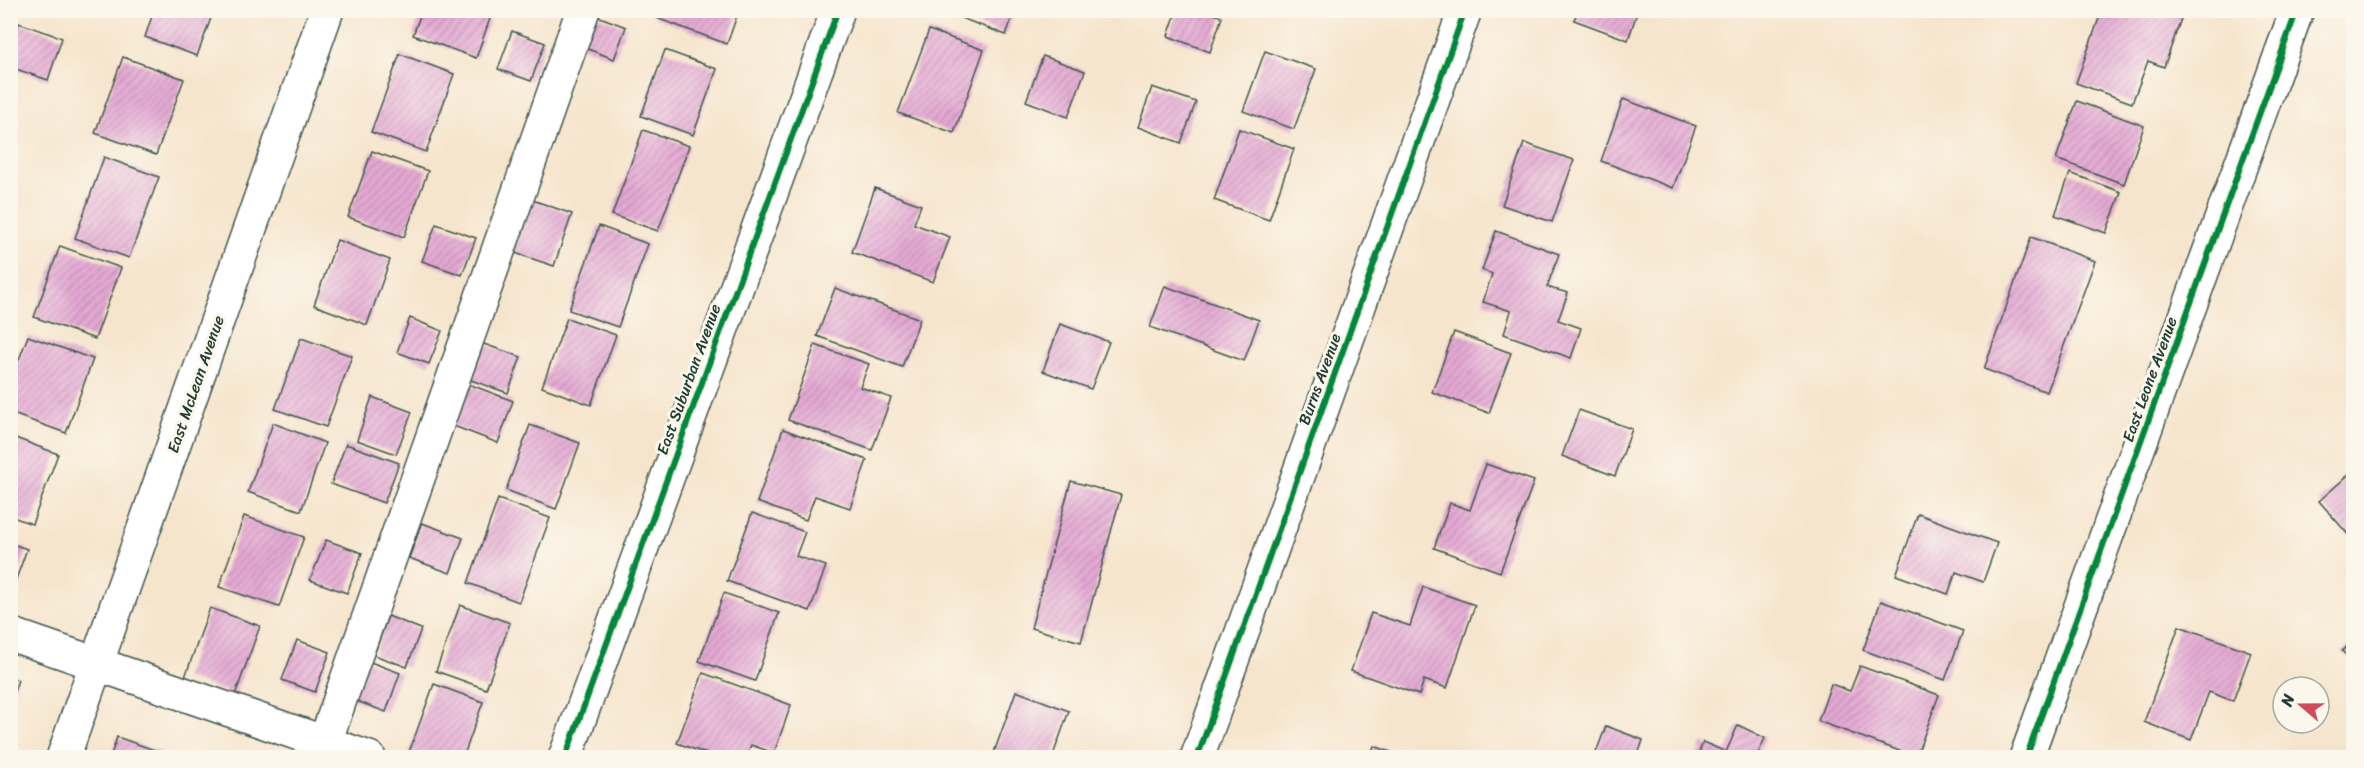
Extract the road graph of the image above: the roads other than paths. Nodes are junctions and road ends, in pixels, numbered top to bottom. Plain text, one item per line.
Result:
1 (327, 10) edge
2 (583, 10) edge
3 (838, 10) edge
4 (1465, 10) edge
5 (2297, 10) edge
6 (10, 634) edge
7 (96, 664) junction
8 (325, 742) junction
9 (63, 758) edge
10 (369, 758) edge
11 (565, 758) edge
12 (1197, 758) edge
13 (2026, 758) edge

1 - 7 street, East McLean Avenue
2 - 8 street
3 - 11 street, East Suburban Avenue
4 - 12 street, Burns Avenue
5 - 13 street, East Leone Avenue
6 - 7 street
7 - 8 street
7 - 9 street, East McLean Avenue
8 - 10 street

